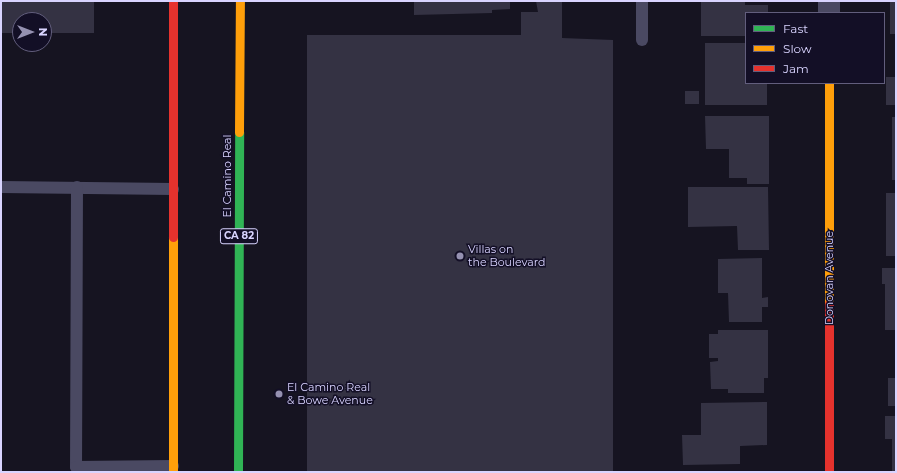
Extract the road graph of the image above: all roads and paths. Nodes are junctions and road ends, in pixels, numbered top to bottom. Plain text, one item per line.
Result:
1 (174, 1) edge
2 (240, 1) edge
3 (642, 1) edge
4 (829, 1) edge
5 (829, 12) edge
6 (642, 40) dead end
7 (829, 84) edge
8 (1, 187) edge
9 (77, 187) junction
10 (173, 189) junction
11 (173, 469) edge
12 (238, 472) edge
13 (829, 472) edge

1 - 10 main road
2 - 12 main road, El Camino Real / CA 82
3 - 6 lane
4 - 5 street
7 - 13 main road, Donovan Avenue
8 - 9 lane
9 - 10 lane
9 - 11 lane
10 - 11 main road

